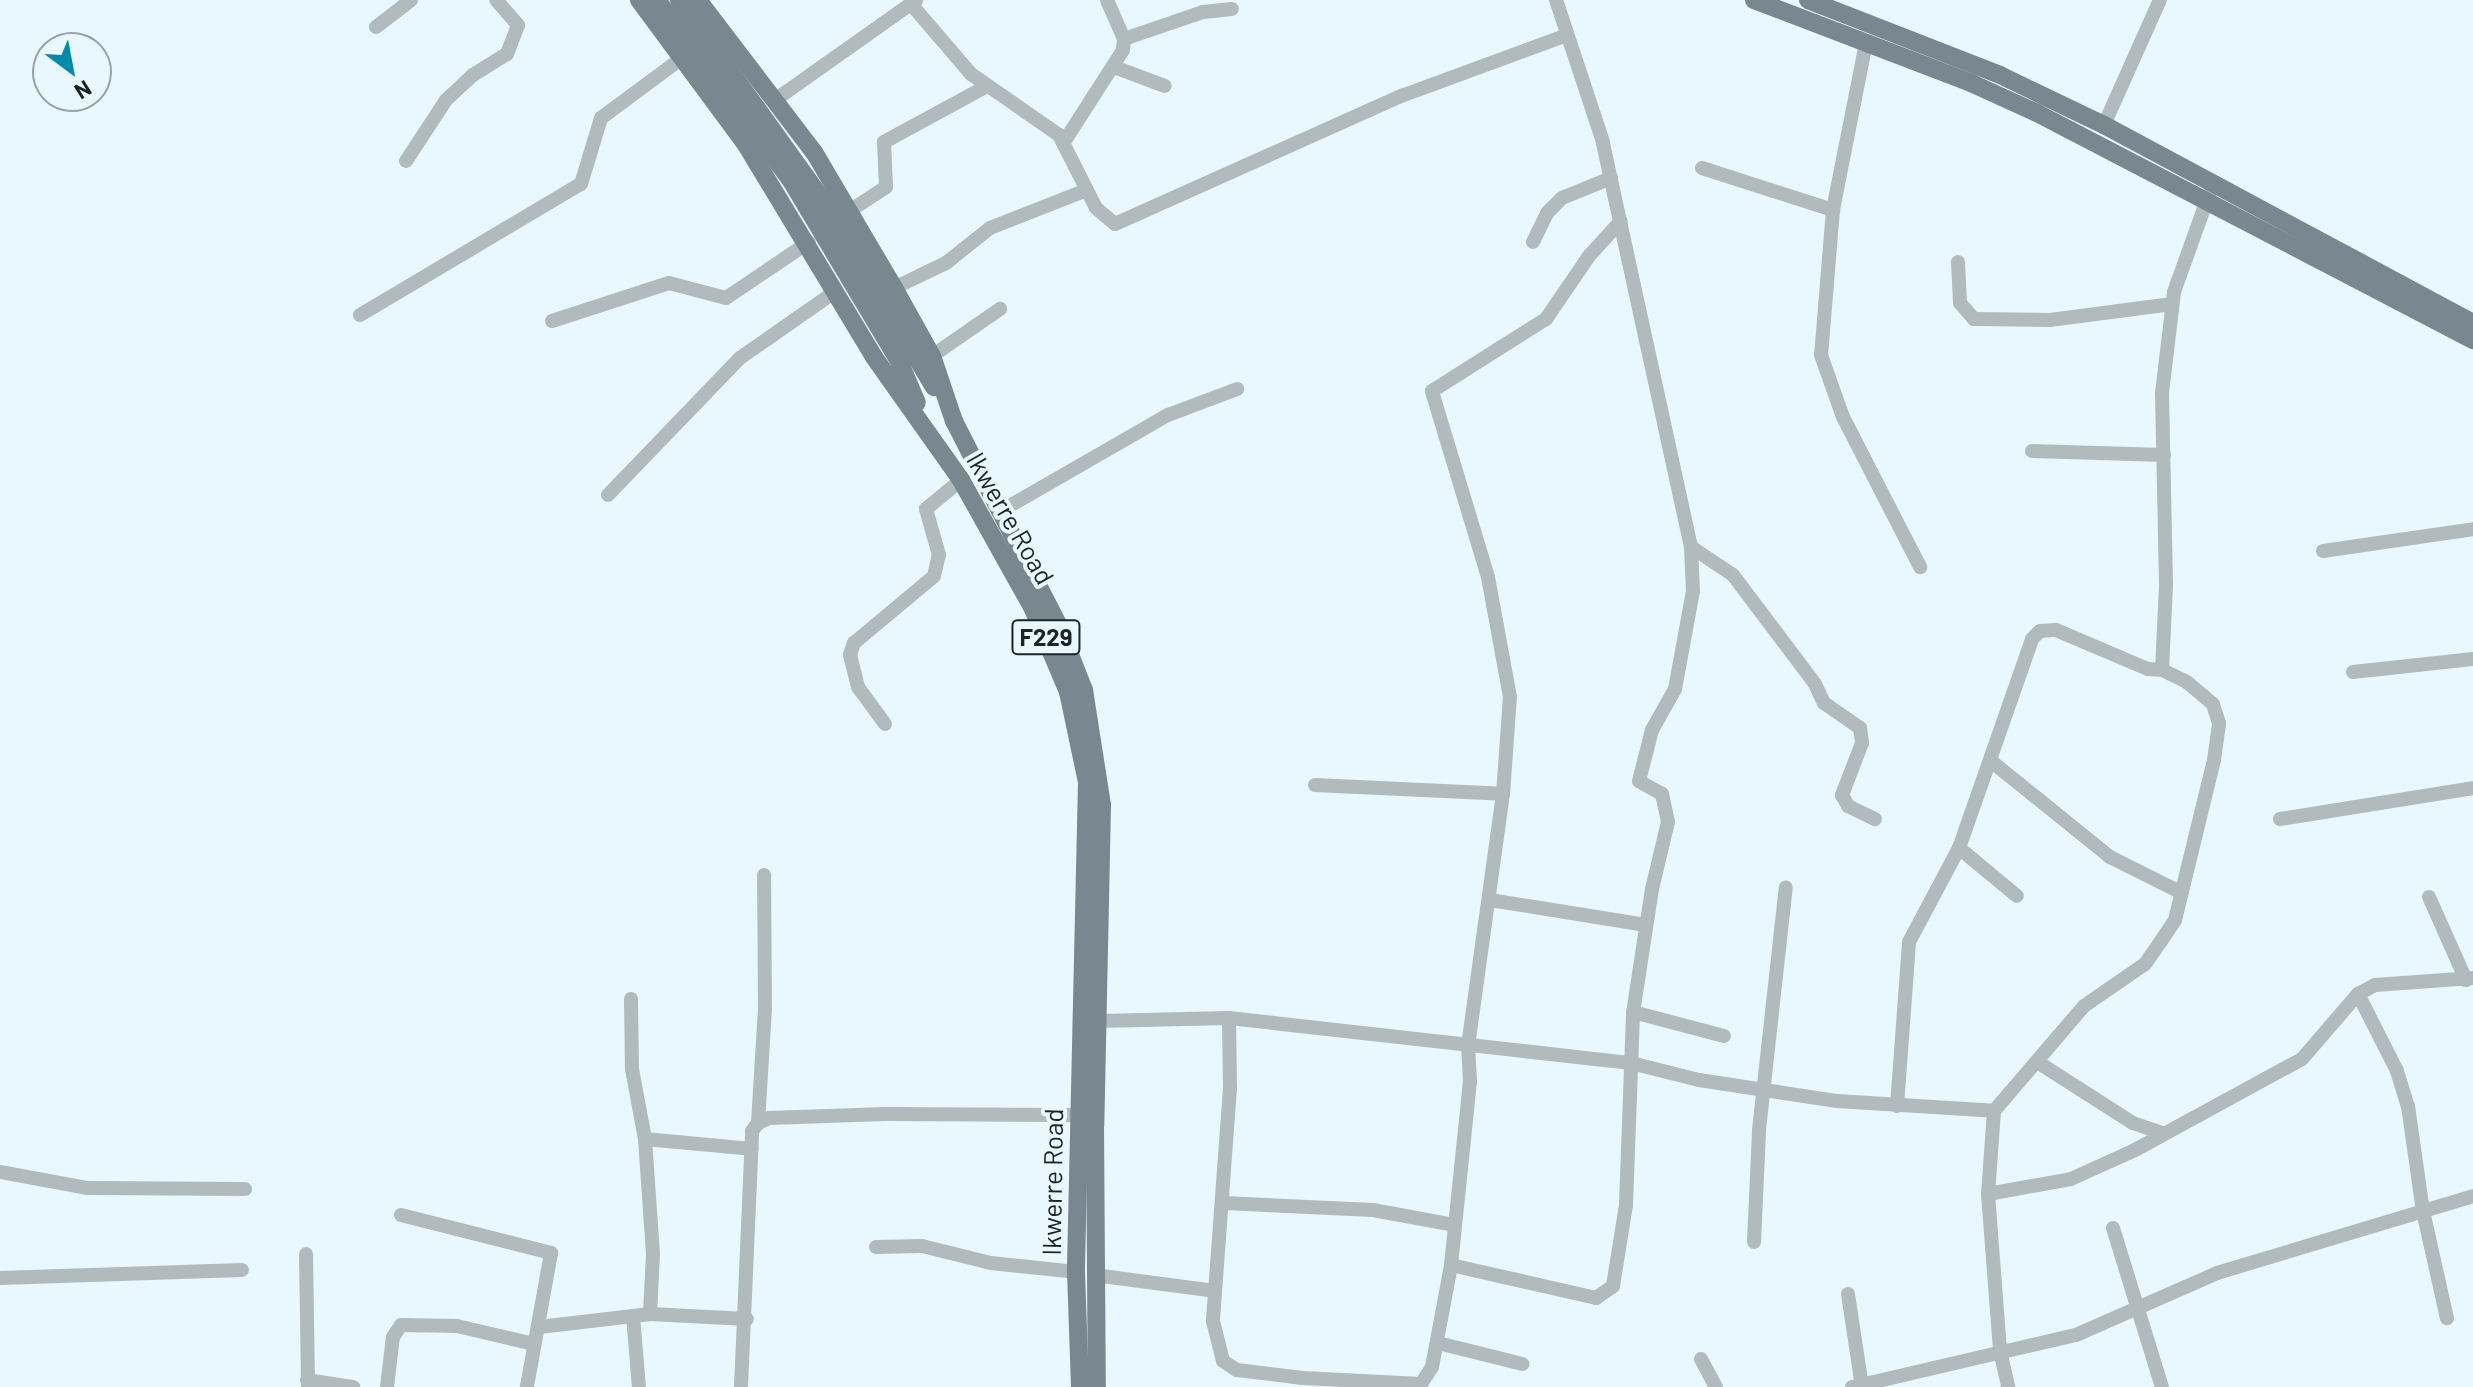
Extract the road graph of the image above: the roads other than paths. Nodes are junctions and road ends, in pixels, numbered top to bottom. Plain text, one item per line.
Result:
1 (411, 0) edge
2 (496, 0) edge
3 (639, 0) edge
4 (657, 0) edge
5 (679, 0) edge
6 (1107, 0) edge
7 (1556, 0) edge
8 (1754, 0) edge
9 (1808, 0) edge
10 (2160, 0) edge
11 (914, 2) edge
12 (701, 3) edge
13 (1232, 9) dead end
14 (376, 27) dead end
15 (1564, 36) junction
16 (1124, 39) junction
17 (1866, 43) junction
18 (682, 58) junction
19 (1114, 67) junction
20 (987, 86) junction
21 (1165, 86) dead end
22 (775, 100) junction
23 (2104, 125) junction
24 (1064, 142) junction
25 (406, 161) dead end
26 (1702, 168) dead end
27 (1611, 178) junction
28 (1087, 190) junction
29 (2211, 190) junction
30 (1833, 210) junction
31 (848, 212) junction
32 (1621, 221) junction
33 (809, 242) junction
34 (1533, 242) dead end
35 (1958, 262) dead end
36 (894, 288) junction
37 (836, 291) junction
38 (2172, 304) junction
39 (1000, 309) dead end
40 (360, 315) dead end
41 (552, 321) dead end
42 (2473, 323) edge
43 (2473, 340) edge
44 (915, 357) junction
45 (1237, 389) dead end
46 (929, 432) junction
47 (2032, 451) dead end
48 (2164, 455) junction
49 (961, 480) junction
50 (608, 495) dead end
51 (999, 512) junction
52 (2473, 529) edge
53 (1691, 547) junction
54 (2323, 551) dead end
55 (1920, 567) dead end
56 (2473, 659) edge
57 (2162, 670) junction
58 (2353, 672) dead end
59 (885, 724) dead end
60 (1991, 761) junction
61 (1315, 785) dead end
62 (2473, 788) edge
63 (1503, 794) junction
64 (1875, 819) dead end
65 (2280, 819) dead end
66 (1959, 848) junction
67 (764, 875) dead end
68 (1786, 887) dead end
69 (2182, 893) junction
70 (2017, 896) dead end
71 (2429, 897) dead end
72 (1490, 900) junction
73 (1646, 925) junction
74 (2470, 979) edge
75 (2358, 994) junction
76 (631, 999) dead end
77 (1633, 1012) junction
78 (1229, 1018) junction
79 (1098, 1021) junction
80 (1724, 1036) dead end
81 (1468, 1046) junction
82 (1631, 1063) junction
83 (2039, 1063) junction
84 (1766, 1089) junction
85 (1897, 1106) junction
86 (1994, 1111) junction
87 (1080, 1115) junction
88 (758, 1123) junction
89 (2162, 1133) junction
90 (645, 1139) junction
91 (752, 1149) junction
92 (0, 1172) edge
93 (245, 1189) dead end
94 (1988, 1194) junction
95 (2473, 1196) edge
96 (1224, 1203) junction
97 (2423, 1211) junction
98 (401, 1215) dead end
99 (1454, 1225) junction
100 (2113, 1228) dead end
101 (1754, 1242) dead end
102 (876, 1247) dead end
103 (306, 1254) dead end
104 (1451, 1265) junction
105 (242, 1270) dead end
106 (1085, 1273) junction
107 (0, 1278) edge
108 (1215, 1291) junction
109 (1848, 1294) dead end
110 (2139, 1303) junction
111 (650, 1314) junction
112 (633, 1316) junction
113 (2447, 1318) dead end
114 (747, 1319) junction
115 (539, 1327) junction
116 (1438, 1343) junction
117 (534, 1344) junction
118 (2000, 1351) junction
119 (1701, 1359) dead end
120 (1522, 1364) dead end
121 (308, 1384) edge
122 (1386, 1385) edge
123 (1859, 1386) edge
124 (353, 1387) edge
125 (387, 1387) edge
126 (527, 1387) edge
127 (639, 1387) edge
128 (741, 1387) edge
129 (1080, 1387) edge
130 (1097, 1387) edge
131 (1716, 1387) edge
132 (2008, 1387) edge
133 (2162, 1387) edge

1 - 14 street
2 - 25 street
3 - 18 main road, Ikwerre Road / F229
4 - 44 main road
5 - 44 main road
6 - 16 street
7 - 15 street
8 - 17 main road
9 - 23 main road
10 - 23 street
11 - 20 street
11 - 22 street
12 - 22 main road, Ikwerre Road / F229
13 - 16 street
15 - 27 street
15 - 28 street
16 - 19 street
17 - 29 main road
17 - 30 street
18 - 33 main road, Ikwerre Road / F229
18 - 40 street
19 - 21 street
19 - 24 street
20 - 24 street
20 - 31 street
22 - 31 main road, Ikwerre Road / F229
23 - 29 main road
24 - 28 street
26 - 30 street
27 - 32 street
27 - 34 street
28 - 36 street
29 - 38 street
29 - 42 main road
29 - 43 main road
30 - 55 street
31 - 36 main road, Ikwerre Road / F229
32 - 53 street
32 - 63 street
33 - 37 main road, Ikwerre Road / F229
33 - 41 street
35 - 38 street
36 - 44 main road, Ikwerre Road / F229
37 - 46 main road, Ikwerre Road / F229
37 - 50 street
38 - 48 street
39 - 44 street
44 - 46 main road
44 - 51 main road, Ikwerre Road / F229
45 - 51 street
46 - 49 main road, Ikwerre Road / F229
47 - 48 street
48 - 57 street
49 - 59 street
49 - 87 main road, Ikwerre Road / F229
51 - 79 main road, Ikwerre Road / F229
52 - 54 street
53 - 64 street
53 - 73 street
56 - 58 street
57 - 60 street
57 - 69 street
60 - 66 street
60 - 69 street
61 - 63 street
62 - 65 street
63 - 72 street
66 - 70 street
66 - 85 street
67 - 88 street
68 - 84 street
69 - 83 street
71 - 74 street
72 - 73 street
72 - 81 street
73 - 77 street
74 - 75 street
75 - 89 street
75 - 97 street
76 - 90 street
77 - 80 street
77 - 82 street
78 - 79 street
78 - 81 street
78 - 96 street
79 - 106 main road, Ikwerre Road / F229
81 - 82 street
81 - 99 street
82 - 84 street
82 - 104 street
83 - 86 street
83 - 89 street
84 - 85 street
84 - 101 street
85 - 86 street
86 - 94 street
87 - 88 street
87 - 106 main road, Ikwerre Road / F229
88 - 91 street
89 - 94 street
90 - 91 street
90 - 111 street
91 - 114 street
92 - 93 street
94 - 118 street
95 - 97 street
96 - 99 street
96 - 108 street
97 - 110 street
97 - 113 street
98 - 115 street
99 - 104 street
100 - 110 street
102 - 106 street
103 - 121 street
104 - 116 street
105 - 107 street
106 - 108 street
106 - 129 main road, Ikwerre Road / F229
106 - 130 main road, Ikwerre Road / F229
108 - 122 street
109 - 123 street
110 - 118 street
110 - 133 street
111 - 112 street
111 - 114 street
112 - 115 street
112 - 127 street
114 - 128 street
115 - 117 street
116 - 120 street
116 - 122 street
117 - 125 street
117 - 126 street
118 - 123 street
118 - 132 street
119 - 131 street
121 - 124 street

